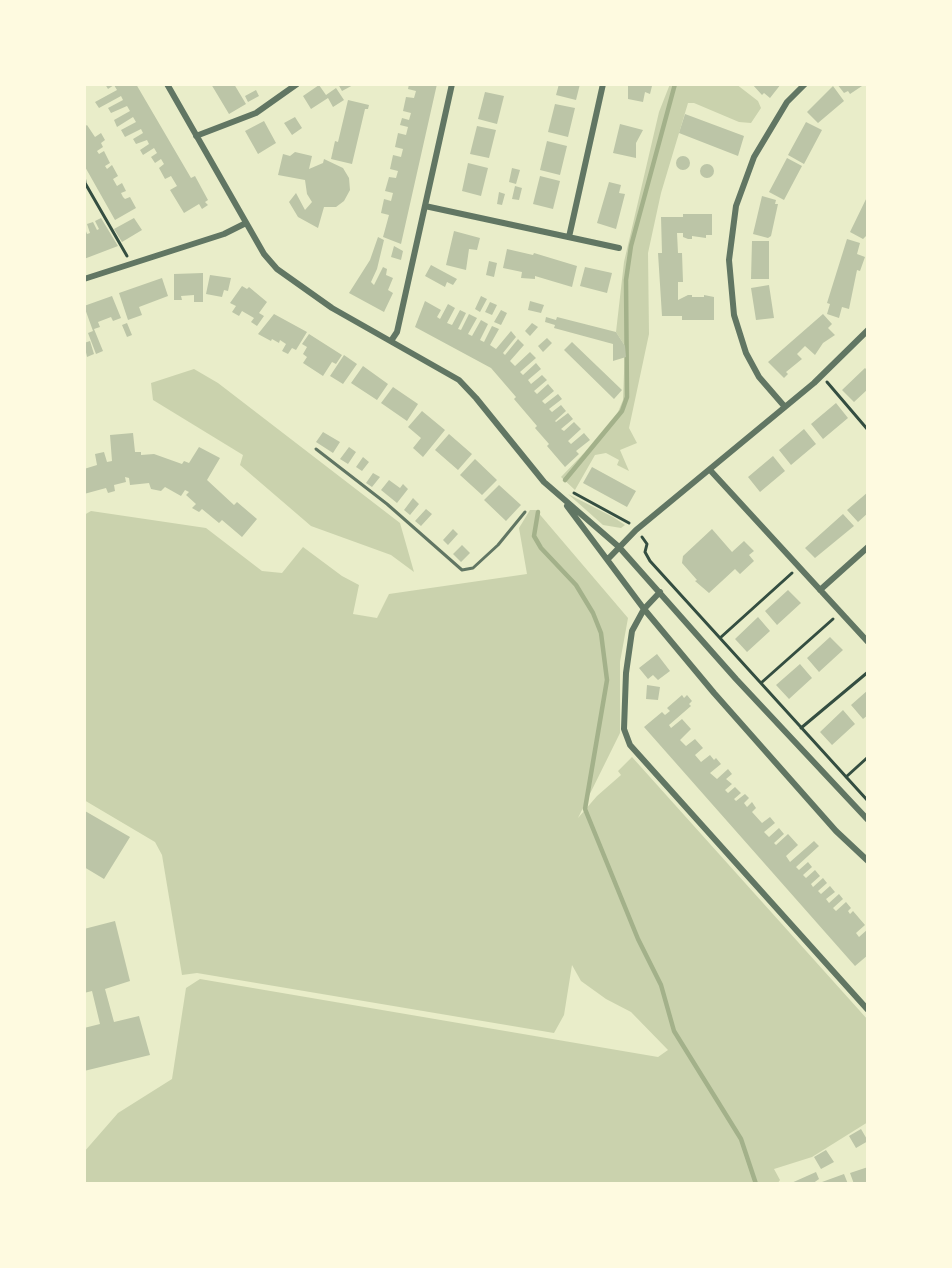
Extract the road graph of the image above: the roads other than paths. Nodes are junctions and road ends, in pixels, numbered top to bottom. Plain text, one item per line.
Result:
1 (167, 84) edge
2 (297, 84) edge
3 (452, 84) edge
4 (603, 84) edge
5 (805, 84) edge
6 (196, 136) junction
7 (425, 206) junction
8 (246, 223) junction
9 (569, 237) junction
10 (619, 248) dead end
11 (84, 279) edge
12 (868, 330) edge
13 (392, 341) junction
14 (785, 407) junction
15 (316, 449) dead end
16 (710, 470) junction
17 (559, 496) junction
18 (525, 512) dead end
19 (619, 547) junction
20 (868, 547) edge
21 (608, 559) junction
22 (820, 590) junction
23 (660, 592) junction
24 (644, 609) junction
25 (868, 642) edge
26 (868, 820) edge
27 (868, 861) edge
28 (868, 1010) edge

1 - 6 street
2 - 6 street
3 - 7 street
4 - 9 street
5 - 14 street
6 - 8 street
7 - 9 street
7 - 13 street
8 - 11 street
8 - 13 street
9 - 10 street
12 - 14 street
13 - 17 street
14 - 16 street
15 - 18 lane
16 - 19 street
16 - 22 street
17 - 19 street
17 - 21 street
19 - 21 street
19 - 23 street
20 - 22 street
21 - 24 street
22 - 25 street
23 - 24 street
23 - 26 street
24 - 27 street
24 - 28 street

